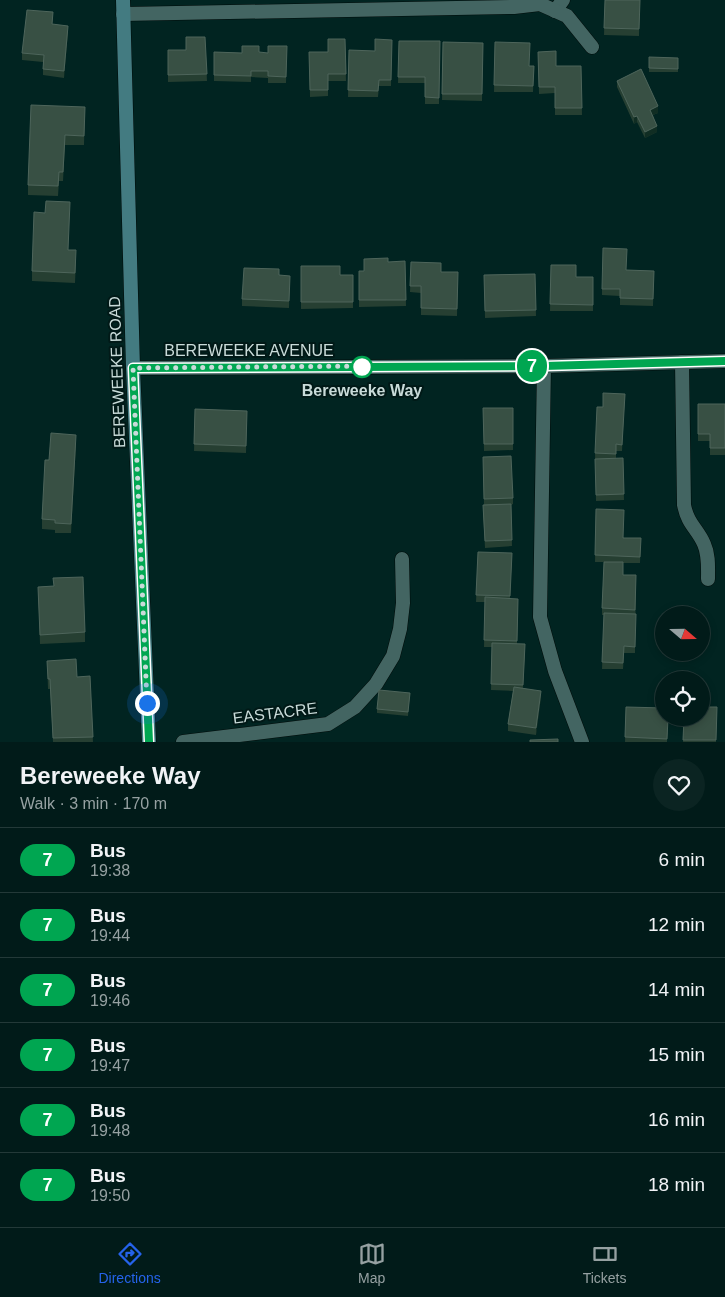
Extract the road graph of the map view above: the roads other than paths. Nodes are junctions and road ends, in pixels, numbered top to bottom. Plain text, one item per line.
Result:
1 (123, 0) edge
2 (559, 5) edge
3 (123, 14) junction
4 (592, 47) dead end
5 (725, 361) edge
6 (682, 362) junction
7 (544, 366) junction
8 (133, 368) junction
9 (402, 559) dead end
10 (708, 580) dead end
11 (149, 742) edge
12 (182, 742) edge
13 (582, 742) edge

1 - 3 main road, BEREWEEKE ROAD
2 - 3 street
2 - 4 street
3 - 8 main road, BEREWEEKE ROAD
5 - 6 street, BEREWEEKE AVENUE
6 - 7 street, BEREWEEKE AVENUE
6 - 10 street
7 - 8 street, BEREWEEKE AVENUE
7 - 13 street
8 - 11 main road, BEREWEEKE ROAD
9 - 12 street, EASTACRE

